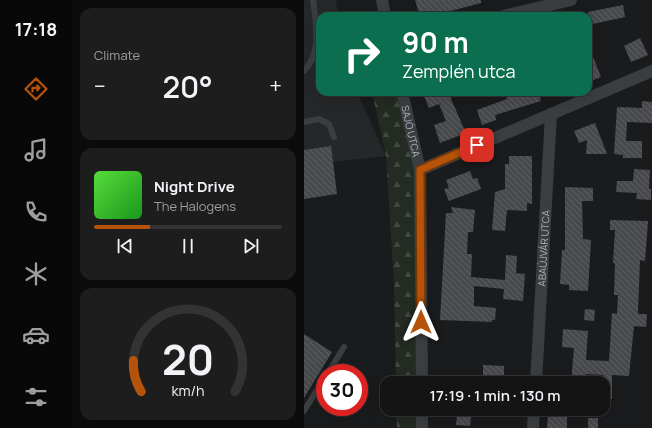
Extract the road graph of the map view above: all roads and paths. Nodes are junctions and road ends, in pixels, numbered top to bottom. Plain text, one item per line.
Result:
1 (313, 0) edge
2 (382, 0) edge
3 (572, 0) edge
4 (384, 12) edge
5 (520, 12) edge
6 (316, 26) edge
7 (316, 40) edge
8 (304, 71) edge
9 (652, 71) edge
10 (403, 96) edge
11 (550, 114) junction
12 (304, 122) edge
13 (334, 137) dead end
14 (420, 170) junction
15 (344, 347) dead end
16 (334, 364) edge
17 (422, 376) edge
18 (536, 376) edge
19 (316, 392) edge
20 (304, 411) edge
21 (422, 416) edge
22 (534, 416) edge
23 (422, 428) edge
24 (533, 428) edge

1 - 6 lane
2 - 4 street
3 - 5 street
7 - 8 lane
9 - 11 street
10 - 14 street, SAJÓ UTCA
11 - 14 street
11 - 18 street, ABAÚJVÁR UTCA
12 - 13 lane
14 - 17 street, SAJÓ UTCA
15 - 16 lane
19 - 20 lane
21 - 23 street
22 - 24 street

